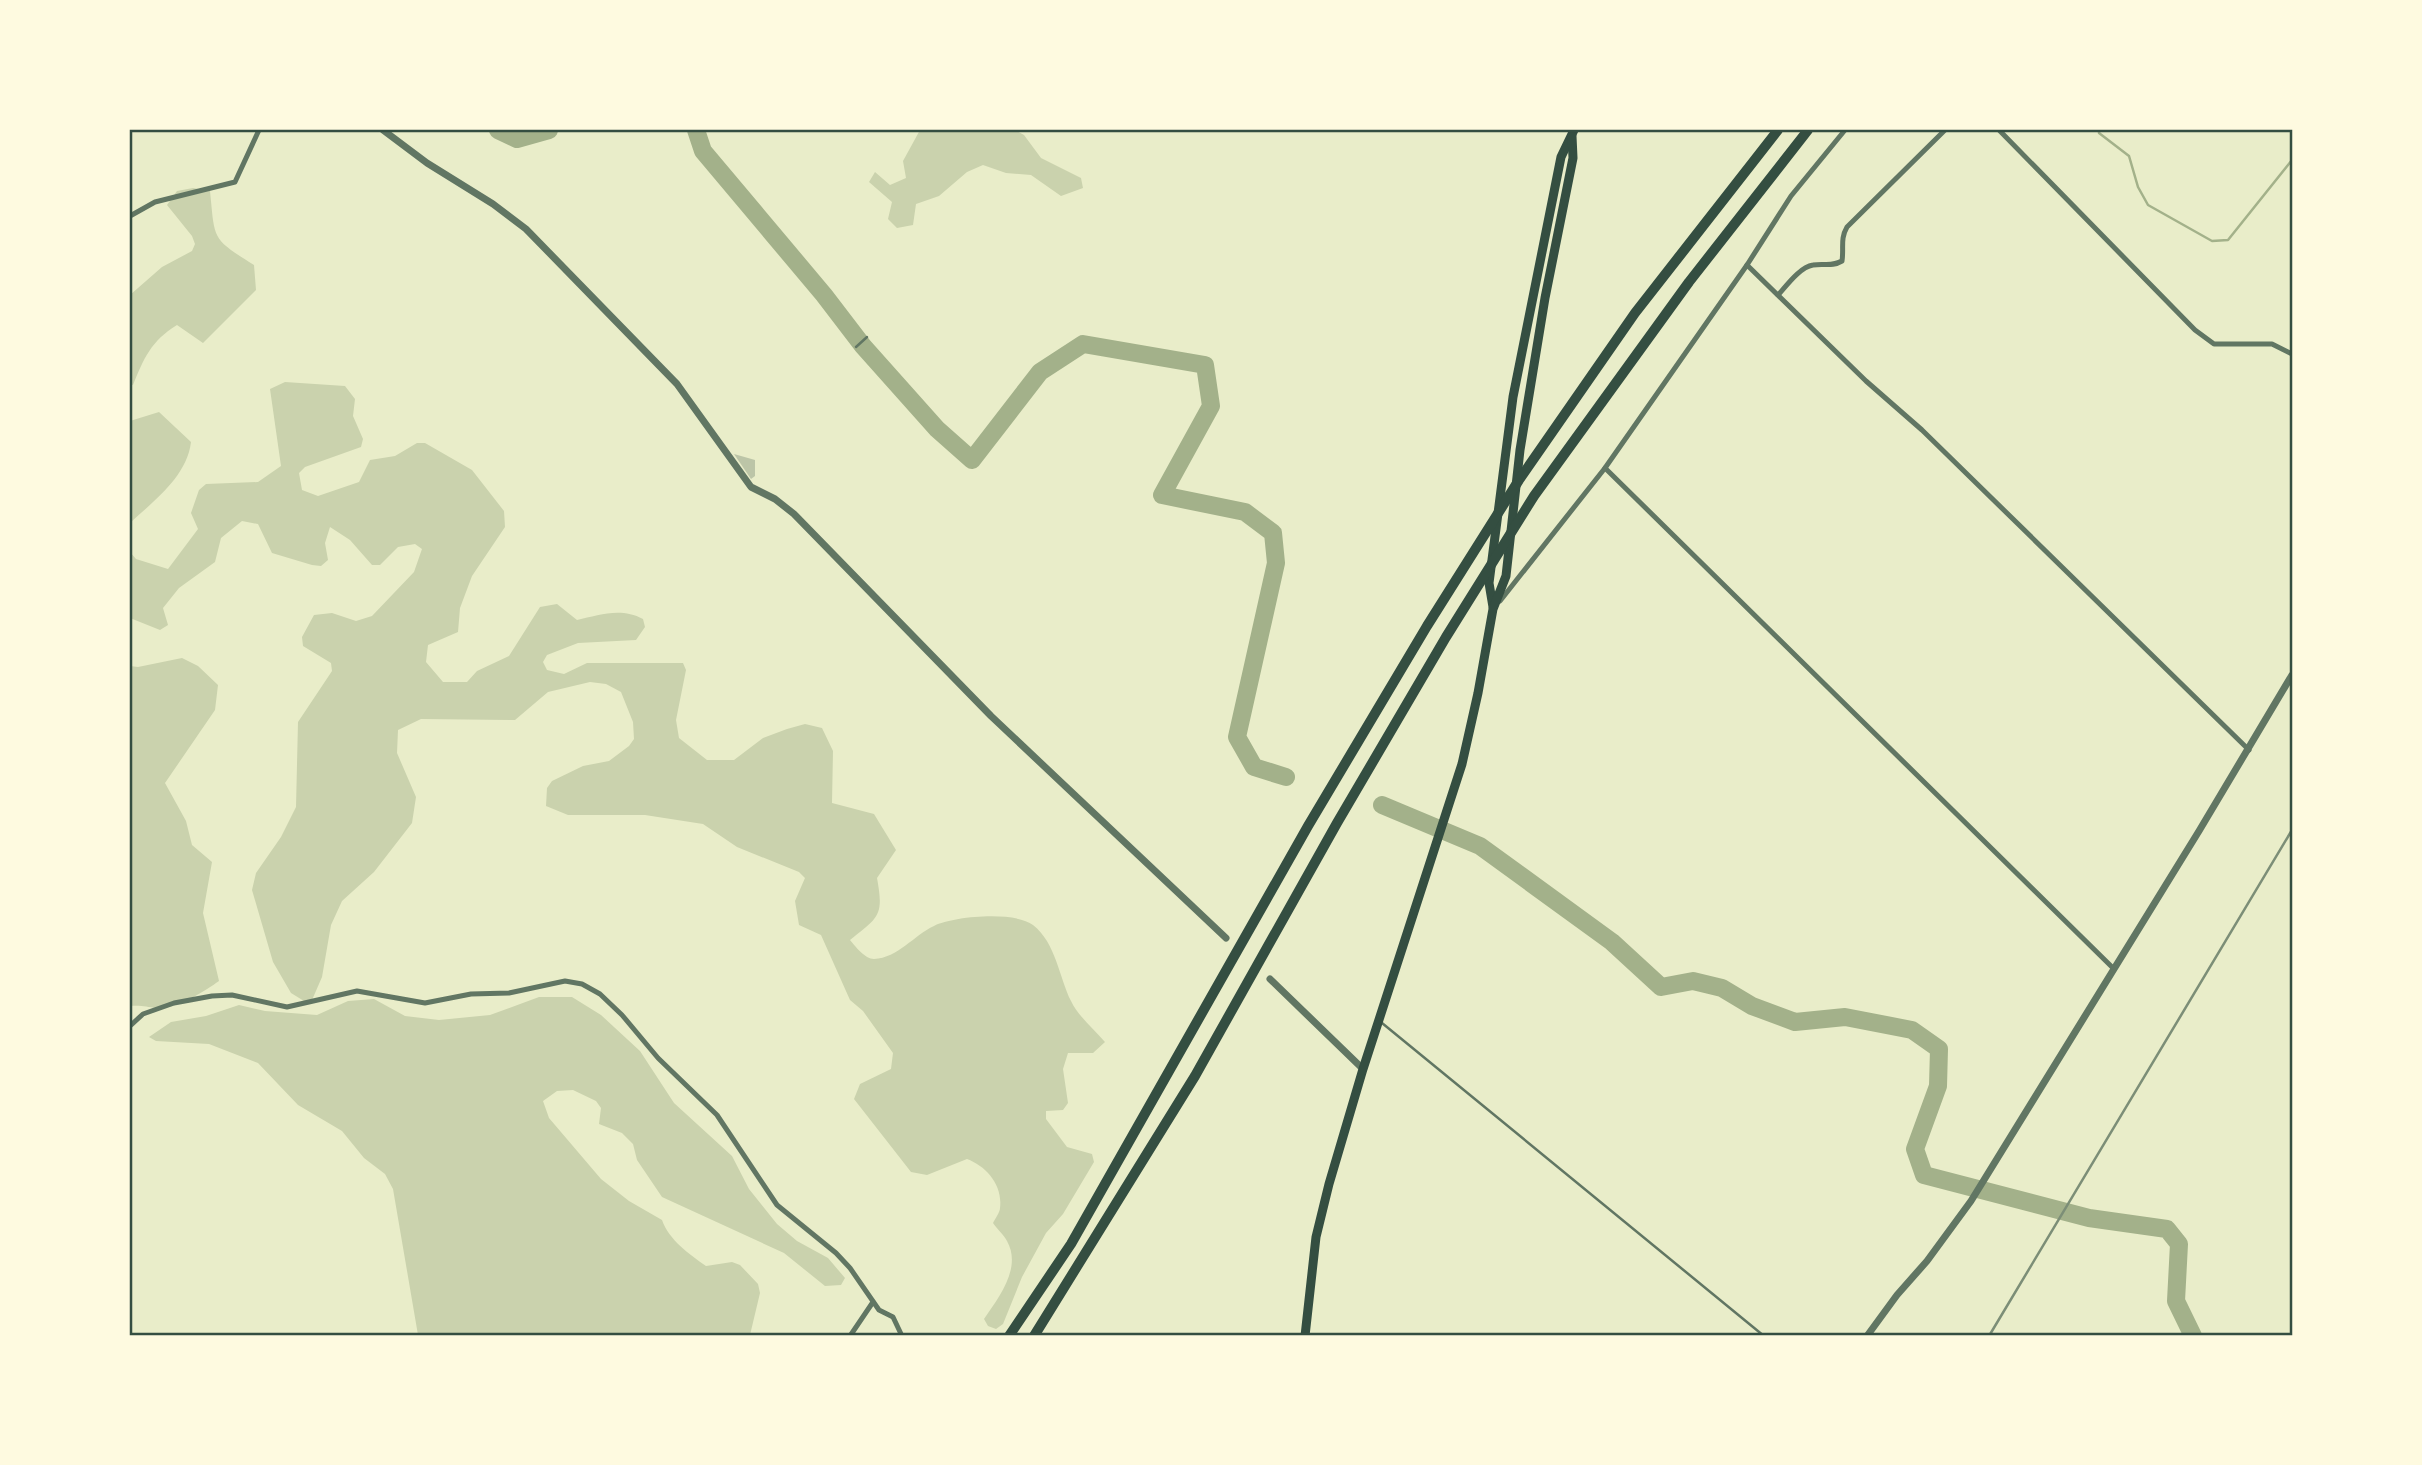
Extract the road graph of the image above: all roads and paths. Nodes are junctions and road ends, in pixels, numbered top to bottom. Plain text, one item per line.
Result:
1 (258, 130) edge
2 (383, 130) edge
3 (1778, 130) edge
4 (1808, 130) edge
5 (1845, 130) edge
6 (1945, 130) edge
7 (1999, 130) edge
8 (1573, 133) edge
9 (130, 216) edge
10 (1747, 265) junction
11 (1778, 295) junction
12 (867, 337) dead end
13 (856, 347) dead end
14 (2292, 354) edge
15 (1605, 468) junction
16 (1493, 609) junction
17 (2292, 675) edge
18 (2249, 750) junction
19 (1226, 938) dead end
20 (2113, 968) junction
21 (1270, 979) dead end
22 (1380, 1020) junction
23 (130, 1026) edge
24 (1363, 1069) junction
25 (873, 1303) junction
26 (850, 1335) edge
27 (902, 1335) edge
28 (1009, 1335) edge
29 (1034, 1335) edge
30 (1306, 1335) edge
31 (1764, 1335) edge
32 (1867, 1335) edge

1 - 9 street
2 - 19 street
3 - 28 highway
4 - 29 highway
5 - 10 street
6 - 11 street
7 - 14 street
8 - 16 main road
8 - 16 main road
10 - 11 street
10 - 15 street
11 - 18 street
12 - 13 lane
15 - 16 street
15 - 20 street
16 - 22 main road
17 - 18 street
18 - 20 street
20 - 32 street
21 - 24 street
22 - 24 main road
22 - 31 lane
23 - 25 street
24 - 30 main road
25 - 26 street
25 - 27 street

